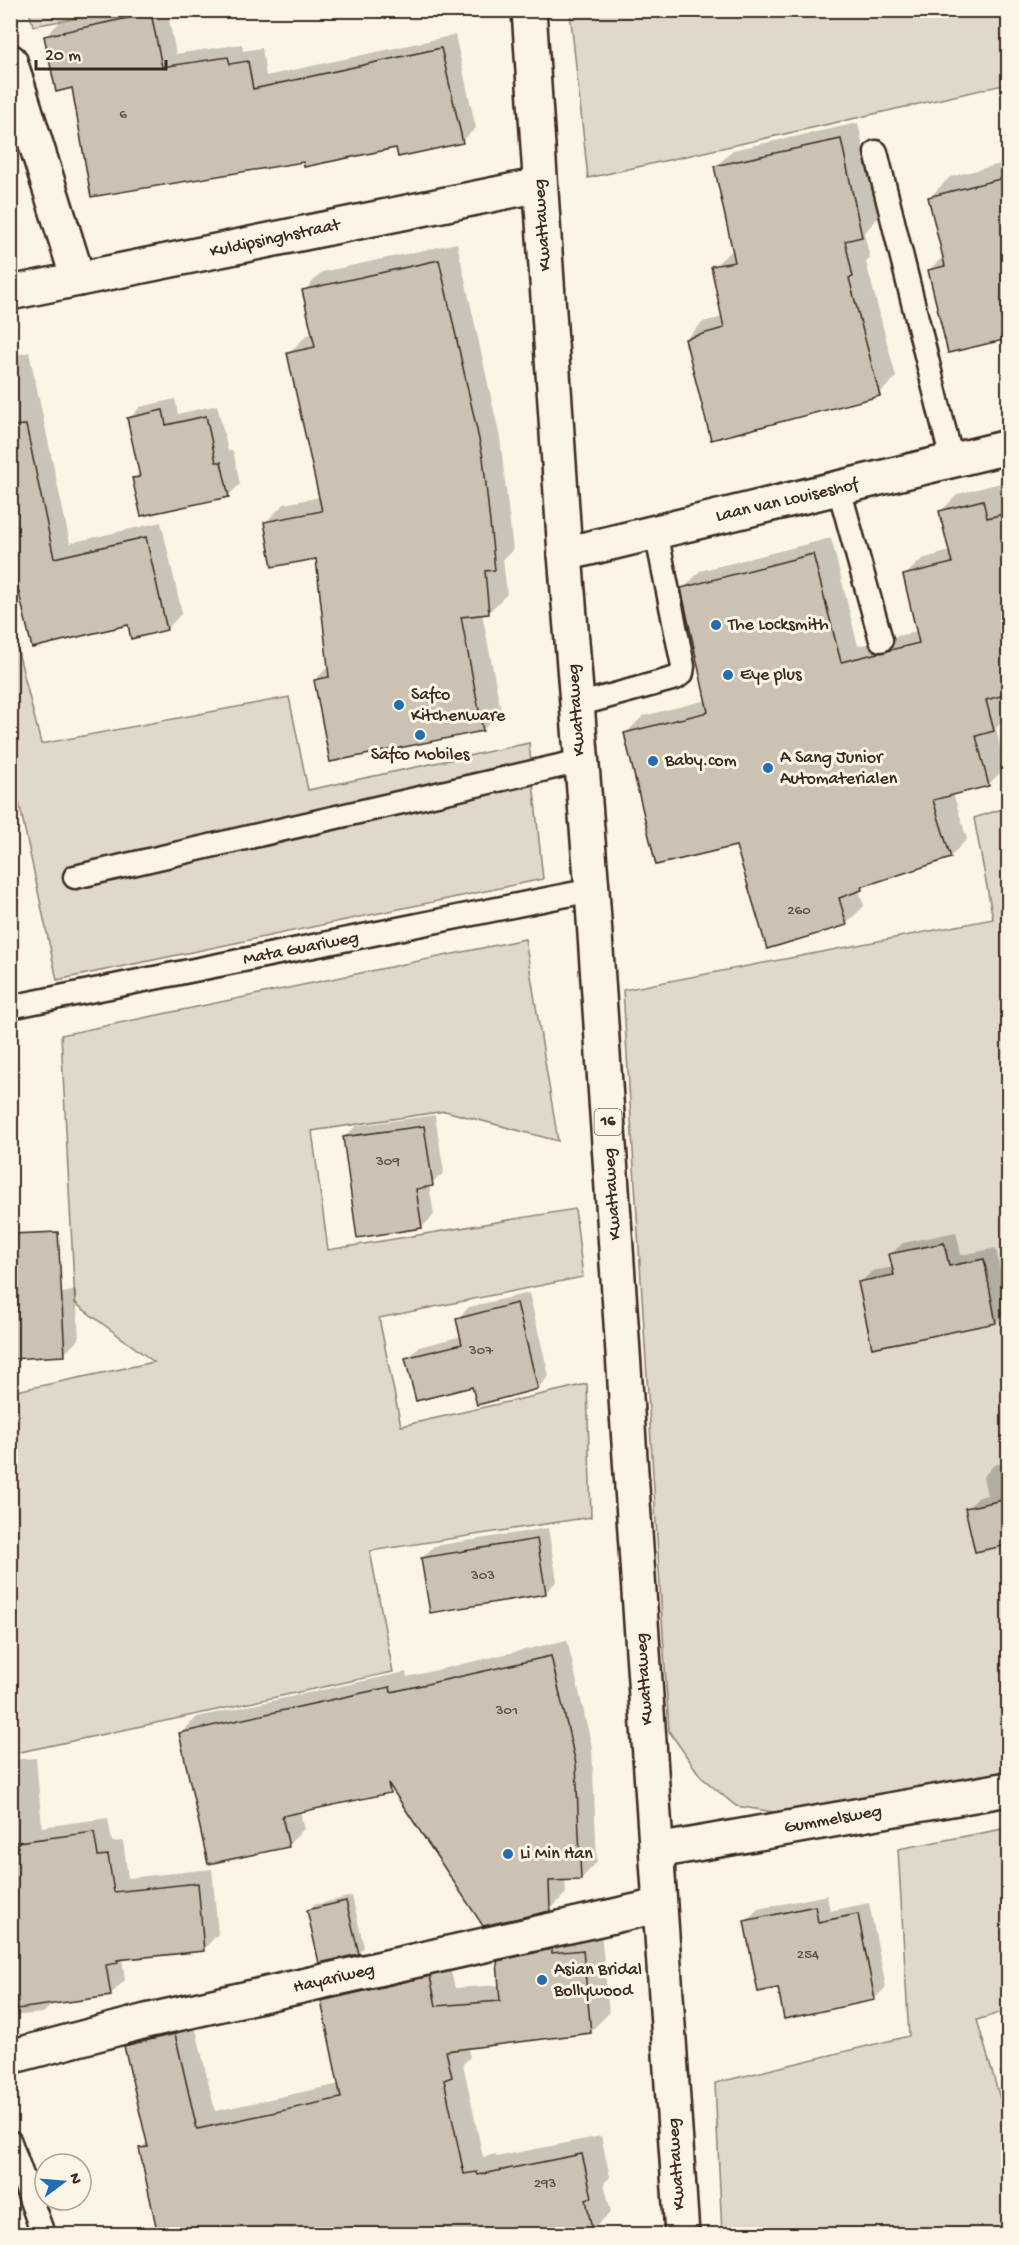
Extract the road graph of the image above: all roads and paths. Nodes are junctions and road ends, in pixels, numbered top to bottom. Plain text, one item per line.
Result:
1 (529, 10) edge
2 (10, 61) edge
3 (876, 152) dead end
4 (540, 185) junction
5 (78, 279) junction
6 (10, 293) edge
7 (1008, 447) edge
8 (952, 461) junction
9 (839, 489) junction
10 (656, 532) junction
11 (565, 554) junction
12 (881, 640) dead end
13 (577, 705) junction
14 (581, 761) junction
15 (75, 877) dead end
16 (592, 890) junction
17 (10, 1007) edge
18 (1008, 1789) edge
19 (657, 1851) junction
20 (658, 1906) junction
21 (10, 2057) edge
22 (10, 2142) edge
23 (43, 2235) edge
24 (682, 2235) edge

1 - 4 street, Kwattaweg / 16
2 - 5 street
3 - 8 lane
4 - 5 street, Kuldipsinghstraat
4 - 11 street, Kwattaweg / 16
5 - 6 street, Kuldipsinghstraat
7 - 8 street, Laan van Louiseshof
8 - 9 street, Laan van Louiseshof
9 - 10 street, Laan van Louiseshof
9 - 12 lane
10 - 11 street, Laan van Louiseshof
10 - 13 lane
11 - 13 street, Kwattaweg / 16
13 - 14 street, Kwattaweg / 16
14 - 15 lane
14 - 16 street, Kwattaweg / 16
16 - 17 lane, Mata Guariweg
16 - 19 street, Kwattaweg / 16
18 - 19 street, Gummelsweg
19 - 20 street, Kwattaweg / 16
20 - 21 street, Hayariweg
20 - 24 street, Kwattaweg / 16
22 - 23 lane

